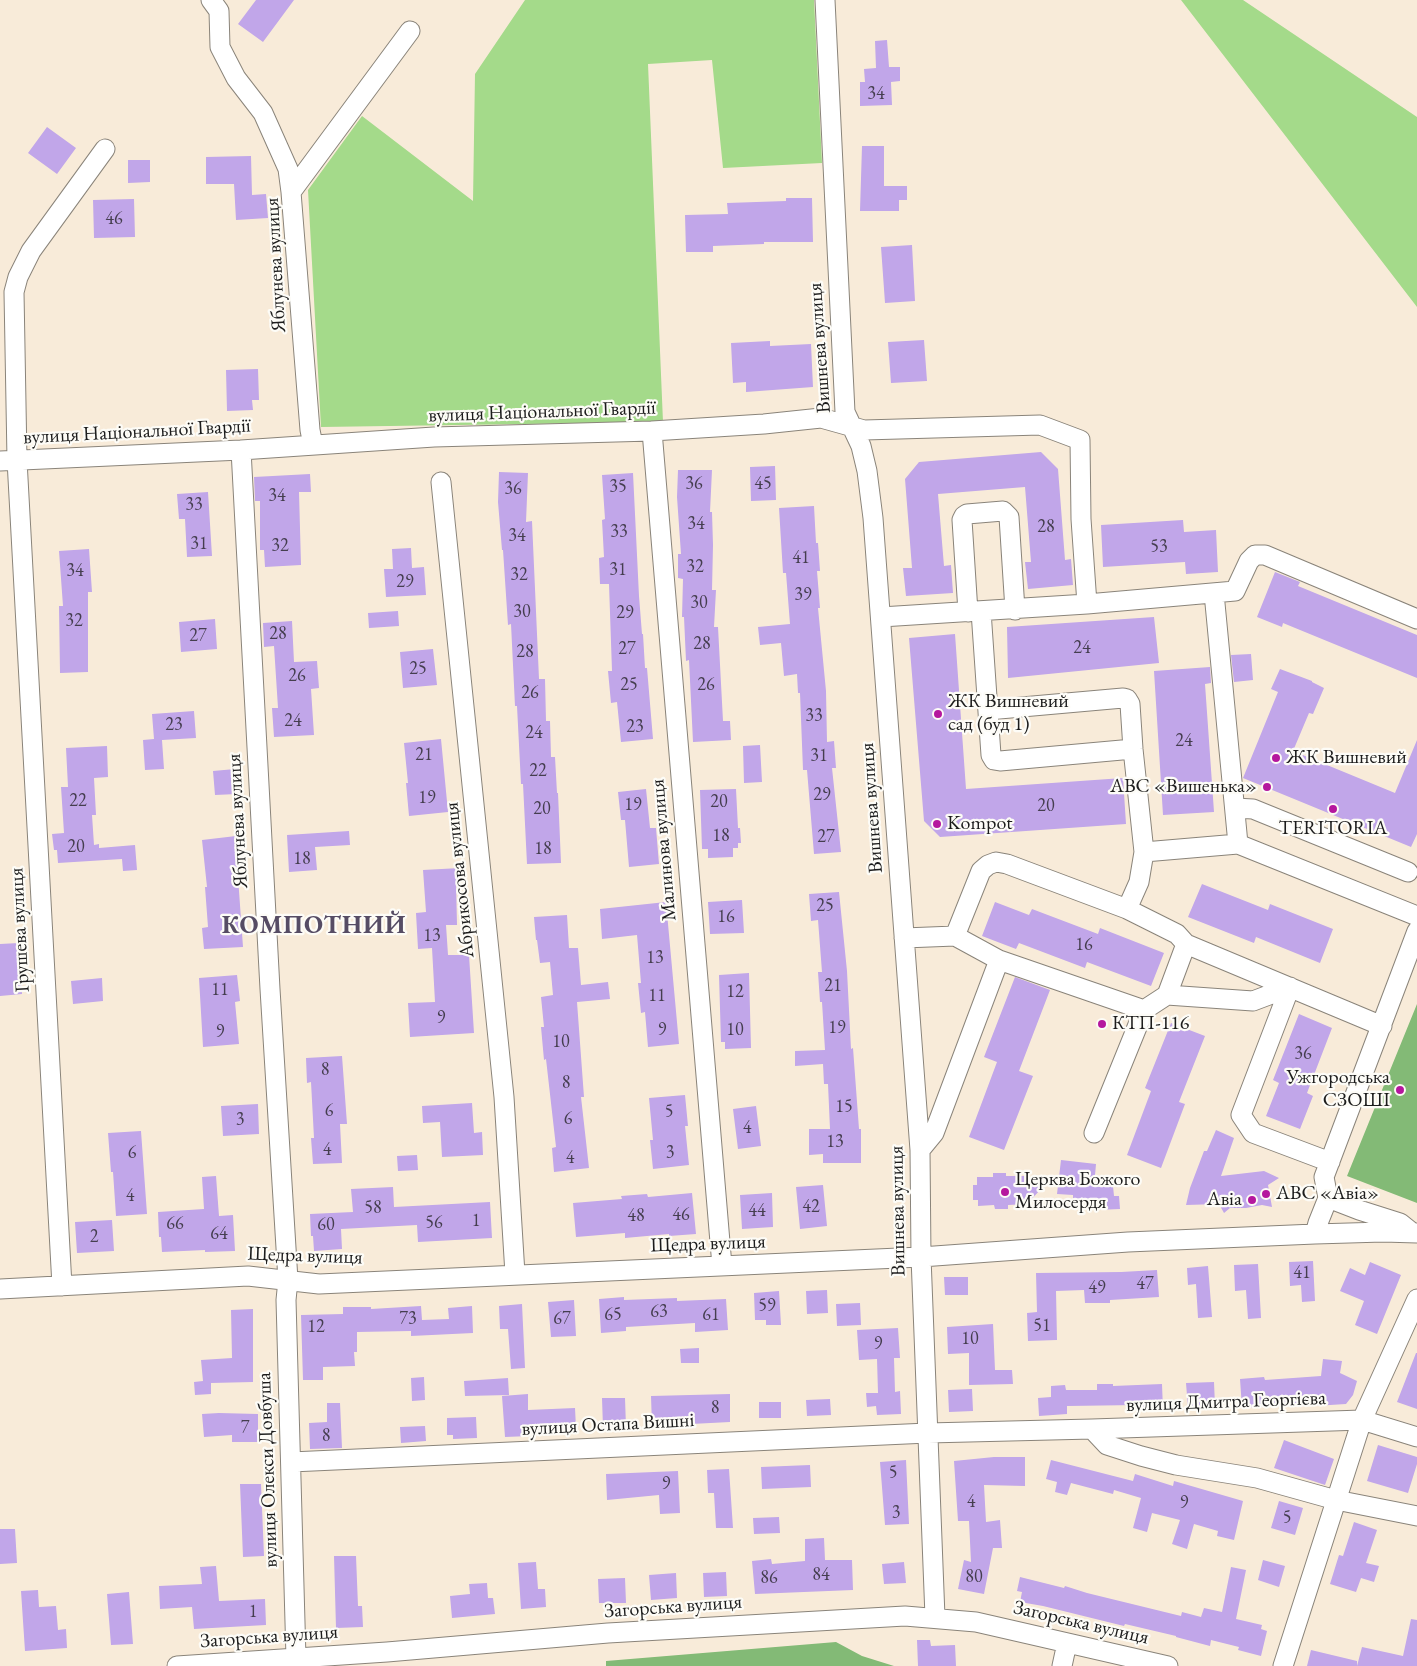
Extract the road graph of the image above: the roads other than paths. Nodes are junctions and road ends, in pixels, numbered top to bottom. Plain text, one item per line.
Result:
1 (211, 0) edge
2 (826, 0) edge
3 (410, 31) dead end
4 (105, 149) dead end
5 (291, 192) junction
6 (850, 427) junction
7 (652, 431) junction
8 (313, 445) junction
9 (241, 450) junction
10 (9, 460) edge
11 (441, 482) dead end
12 (1214, 593) junction
13 (1087, 604) junction
14 (1014, 610) junction
15 (974, 612) junction
16 (881, 617) junction
17 (1417, 619) edge
18 (988, 710) junction
19 (1133, 749) junction
20 (1235, 808) junction
21 (1238, 844) junction
22 (1144, 852) junction
23 (1408, 872) dead end
24 (1127, 910) junction
25 (1417, 916) edge
26 (1417, 931) edge
27 (955, 936) junction
28 (904, 938) junction
29 (1186, 944) junction
30 (999, 960) junction
31 (1290, 987) junction
32 (1167, 995) junction
33 (1144, 1010) junction
34 (1382, 1026) junction
35 (1094, 1133) dead end
36 (920, 1150) junction
37 (1330, 1162) junction
38 (1328, 1198) junction
39 (1415, 1233) edge
40 (1315, 1234) junction
41 (920, 1257) junction
42 (722, 1266) junction
43 (515, 1274) junction
44 (288, 1280) junction
45 (62, 1286) junction
46 (0, 1289) edge
47 (1417, 1299) edge
48 (1362, 1420) junction
49 (1092, 1429) junction
50 (928, 1432) junction
51 (1417, 1437) edge
52 (290, 1462) junction
53 (1336, 1500) junction
54 (1417, 1516) edge
55 (936, 1618) junction
56 (1067, 1643) junction
57 (296, 1658) junction
58 (387, 1659) edge
59 (177, 1666) edge
60 (1062, 1666) edge
61 (1168, 1666) edge
62 (1283, 1666) edge

1 - 5 street
2 - 6 street, Вишнева вулиця
3 - 5 street, Яблунева вулиця
4 - 10 street, Грушева вулиця
5 - 8 street, Яблунева вулиця
6 - 7 street, вулиця Національної Гвардії
6 - 13 street, вулиця Національної Гвардії
6 - 16 street, Вишнева вулиця
7 - 8 street, вулиця Національної Гвардії
7 - 42 street, Малинова вулиця
8 - 9 street, вулиця Національної Гвардії
9 - 10 street, вулиця Національної Гвардії
9 - 44 street, Яблунева вулиця
10 - 45 street, Грушева вулиця
11 - 43 street, Абрикосова вулиця
12 - 13 street
12 - 17 street
12 - 20 street
13 - 14 street
14 - 15 street
14 - 15 street
15 - 16 street
15 - 18 street
16 - 28 street, Вишнева вулиця
18 - 19 street
18 - 19 street
19 - 22 street
20 - 21 street
20 - 23 street
21 - 22 street
21 - 25 street
22 - 24 street
24 - 27 street
24 - 29 street
26 - 34 street
27 - 28 street
27 - 30 street
28 - 36 street, Вишнева вулиця
29 - 31 street
29 - 32 street
30 - 33 street
30 - 36 street
31 - 32 street
31 - 34 street
31 - 37 street
32 - 33 street
33 - 35 street
34 - 37 street
36 - 41 street, Вишнева вулиця
37 - 38 street
38 - 39 street
38 - 40 street
39 - 40 street, Щедра вулиця
40 - 41 street, Щедра вулиця
41 - 42 street, Щедра вулиця
41 - 50 street, Вишнева вулиця
42 - 43 street, Щедра вулиця
43 - 44 street, Щедра вулиця
44 - 45 street, Щедра вулиця
44 - 52 street, вулиця Олекси Довбуша
45 - 46 street, Щедра вулиця
47 - 48 street
48 - 49 street, вулиця Дмитра Георгієва
48 - 51 street, вулиця Дмитра Георгієва
48 - 53 street
49 - 50 street, вулиця Дмитра Георгієва
49 - 53 street
50 - 52 street, вулиця Остапа Вишні
50 - 55 street, Вишнева вулиця
52 - 57 street, вулиця Олекси Довбуша
53 - 54 street
53 - 62 street
55 - 56 street, Загорська вулиця
55 - 58 street, Загорська вулиця
56 - 60 street
56 - 61 street, Загорська вулиця
57 - 58 street, Загорська вулиця
57 - 59 street, Загорська вулиця

